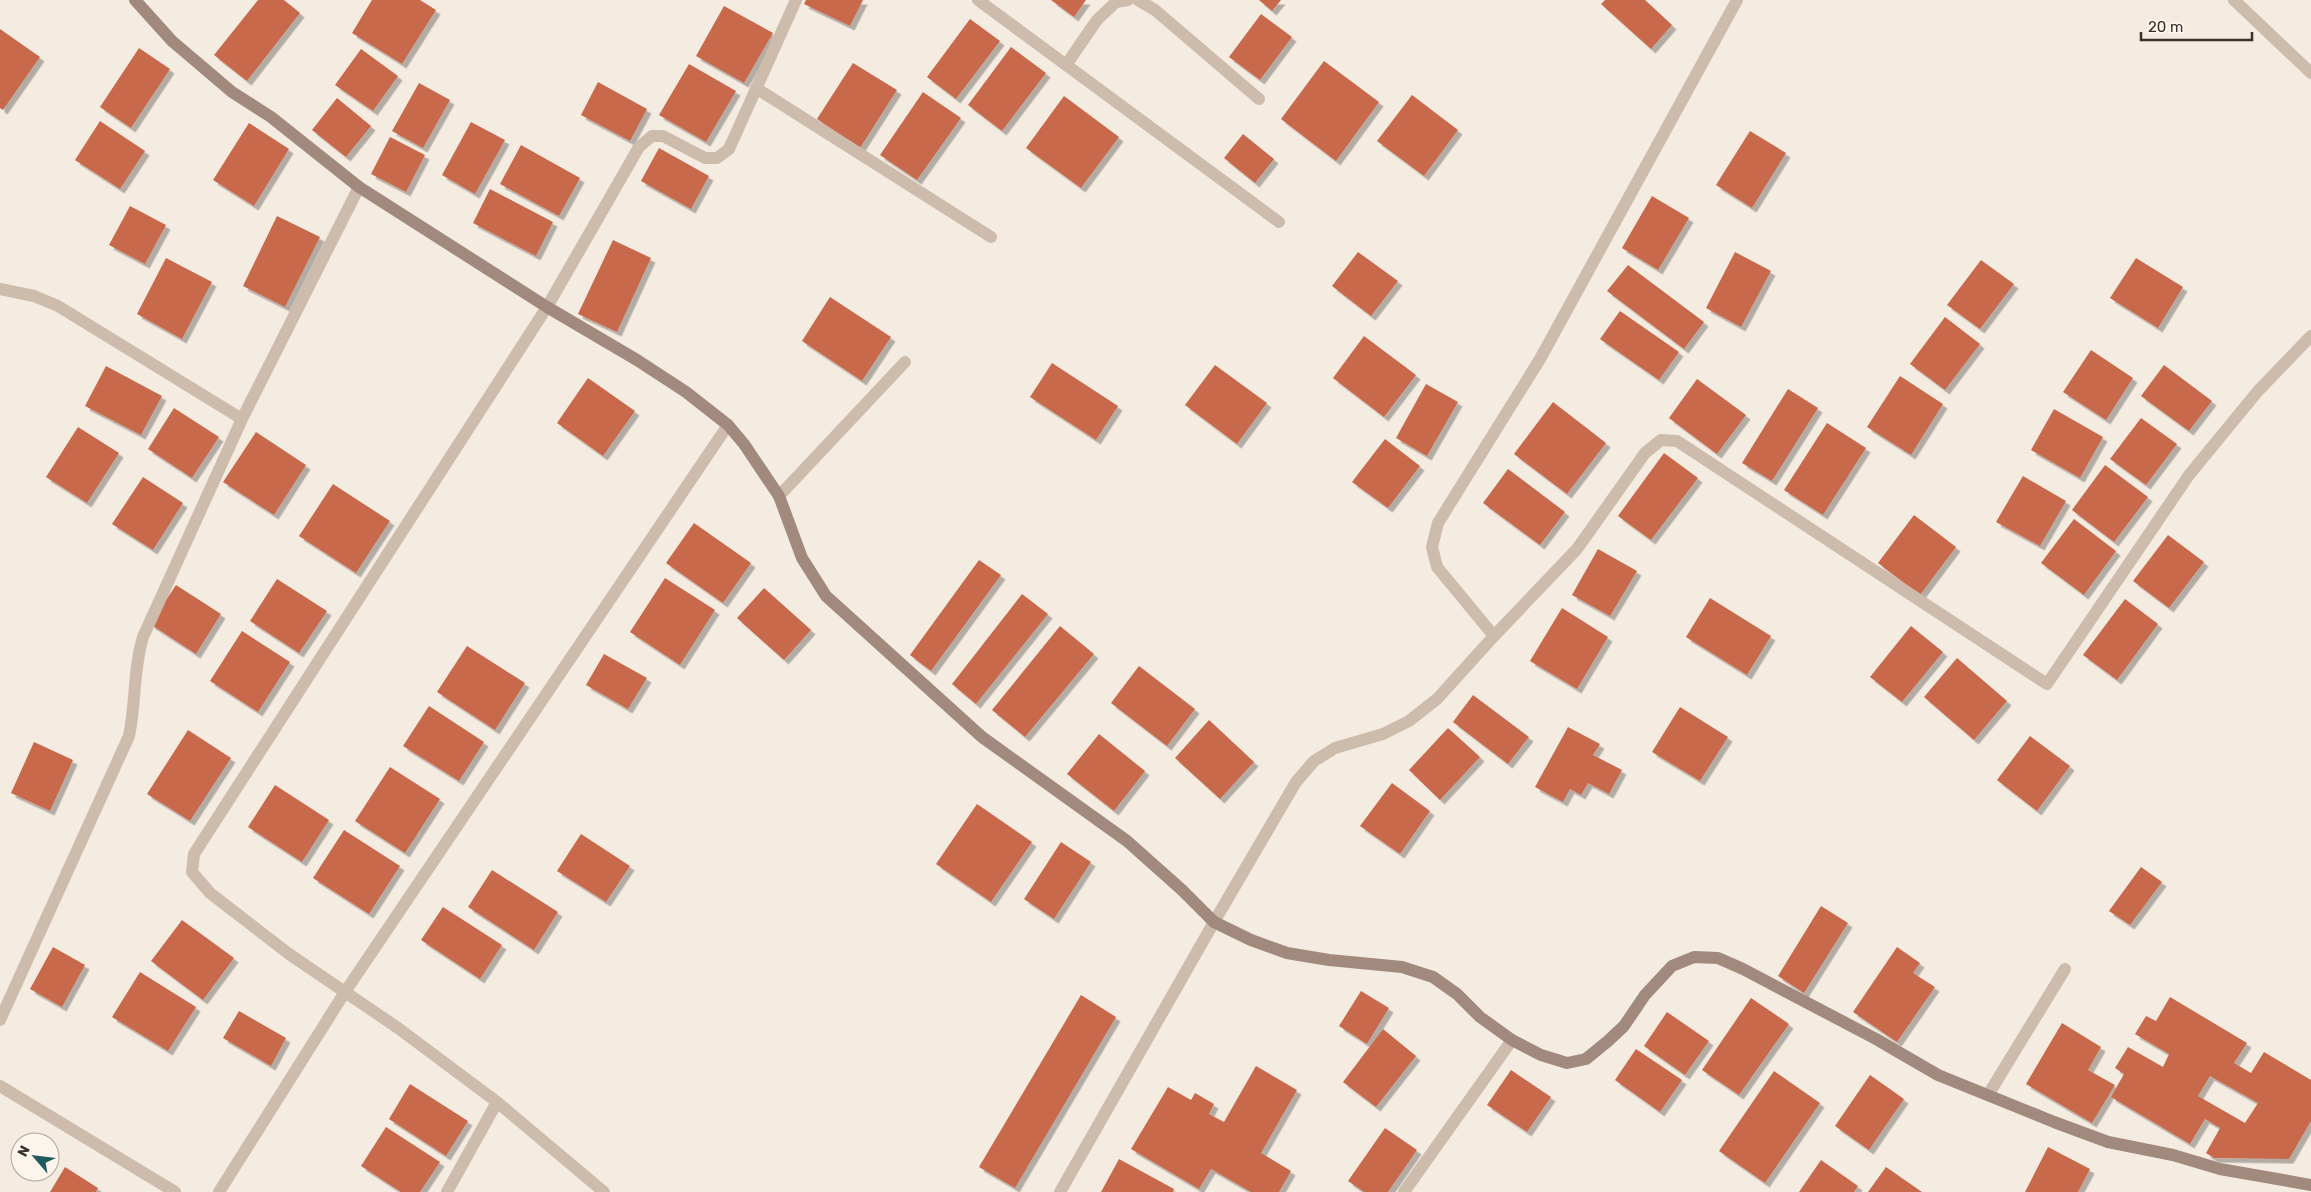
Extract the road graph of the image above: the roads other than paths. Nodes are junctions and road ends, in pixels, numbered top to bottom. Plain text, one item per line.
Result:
1 (135, 0) edge
2 (796, 0) edge
3 (978, 0) edge
4 (1128, 0) edge
5 (1138, 0) edge
6 (1737, 0) edge
7 (2234, 0) edge
8 (1066, 65) junction
9 (2311, 74) edge
10 (756, 88) junction
11 (1259, 99) dead end
12 (359, 187) junction
13 (1279, 222) dead end
14 (991, 237) dead end
15 (0, 289) edge
16 (547, 307) junction
17 (2311, 336) edge
18 (905, 362) dead end
19 (242, 420) junction
20 (728, 425) junction
21 (779, 496) junction
22 (1494, 636) junction
23 (1214, 922) junction
24 (2065, 969) dead end
25 (345, 992) junction
26 (0, 1020) edge
27 (1512, 1040) junction
28 (0, 1086) edge
29 (1988, 1095) junction
30 (497, 1102) junction
31 (2311, 1186) edge
32 (175, 1192) edge
33 (218, 1192) edge
34 (447, 1192) edge
35 (604, 1192) edge
36 (1060, 1192) edge
37 (1404, 1192) edge

1 - 12 street
2 - 10 street
3 - 8 street
4 - 8 street
5 - 11 street
6 - 22 street
7 - 9 street
8 - 13 street
10 - 14 street
10 - 16 street
12 - 16 street
12 - 19 street
15 - 19 street
16 - 20 street
16 - 25 street
17 - 22 street
18 - 21 street
19 - 26 street
20 - 21 street
20 - 25 street
21 - 23 street
22 - 23 street
23 - 27 street
23 - 36 street
24 - 29 street
25 - 30 street
25 - 33 street
27 - 29 street
27 - 37 street
28 - 32 street
29 - 31 street
30 - 34 street
30 - 35 street

